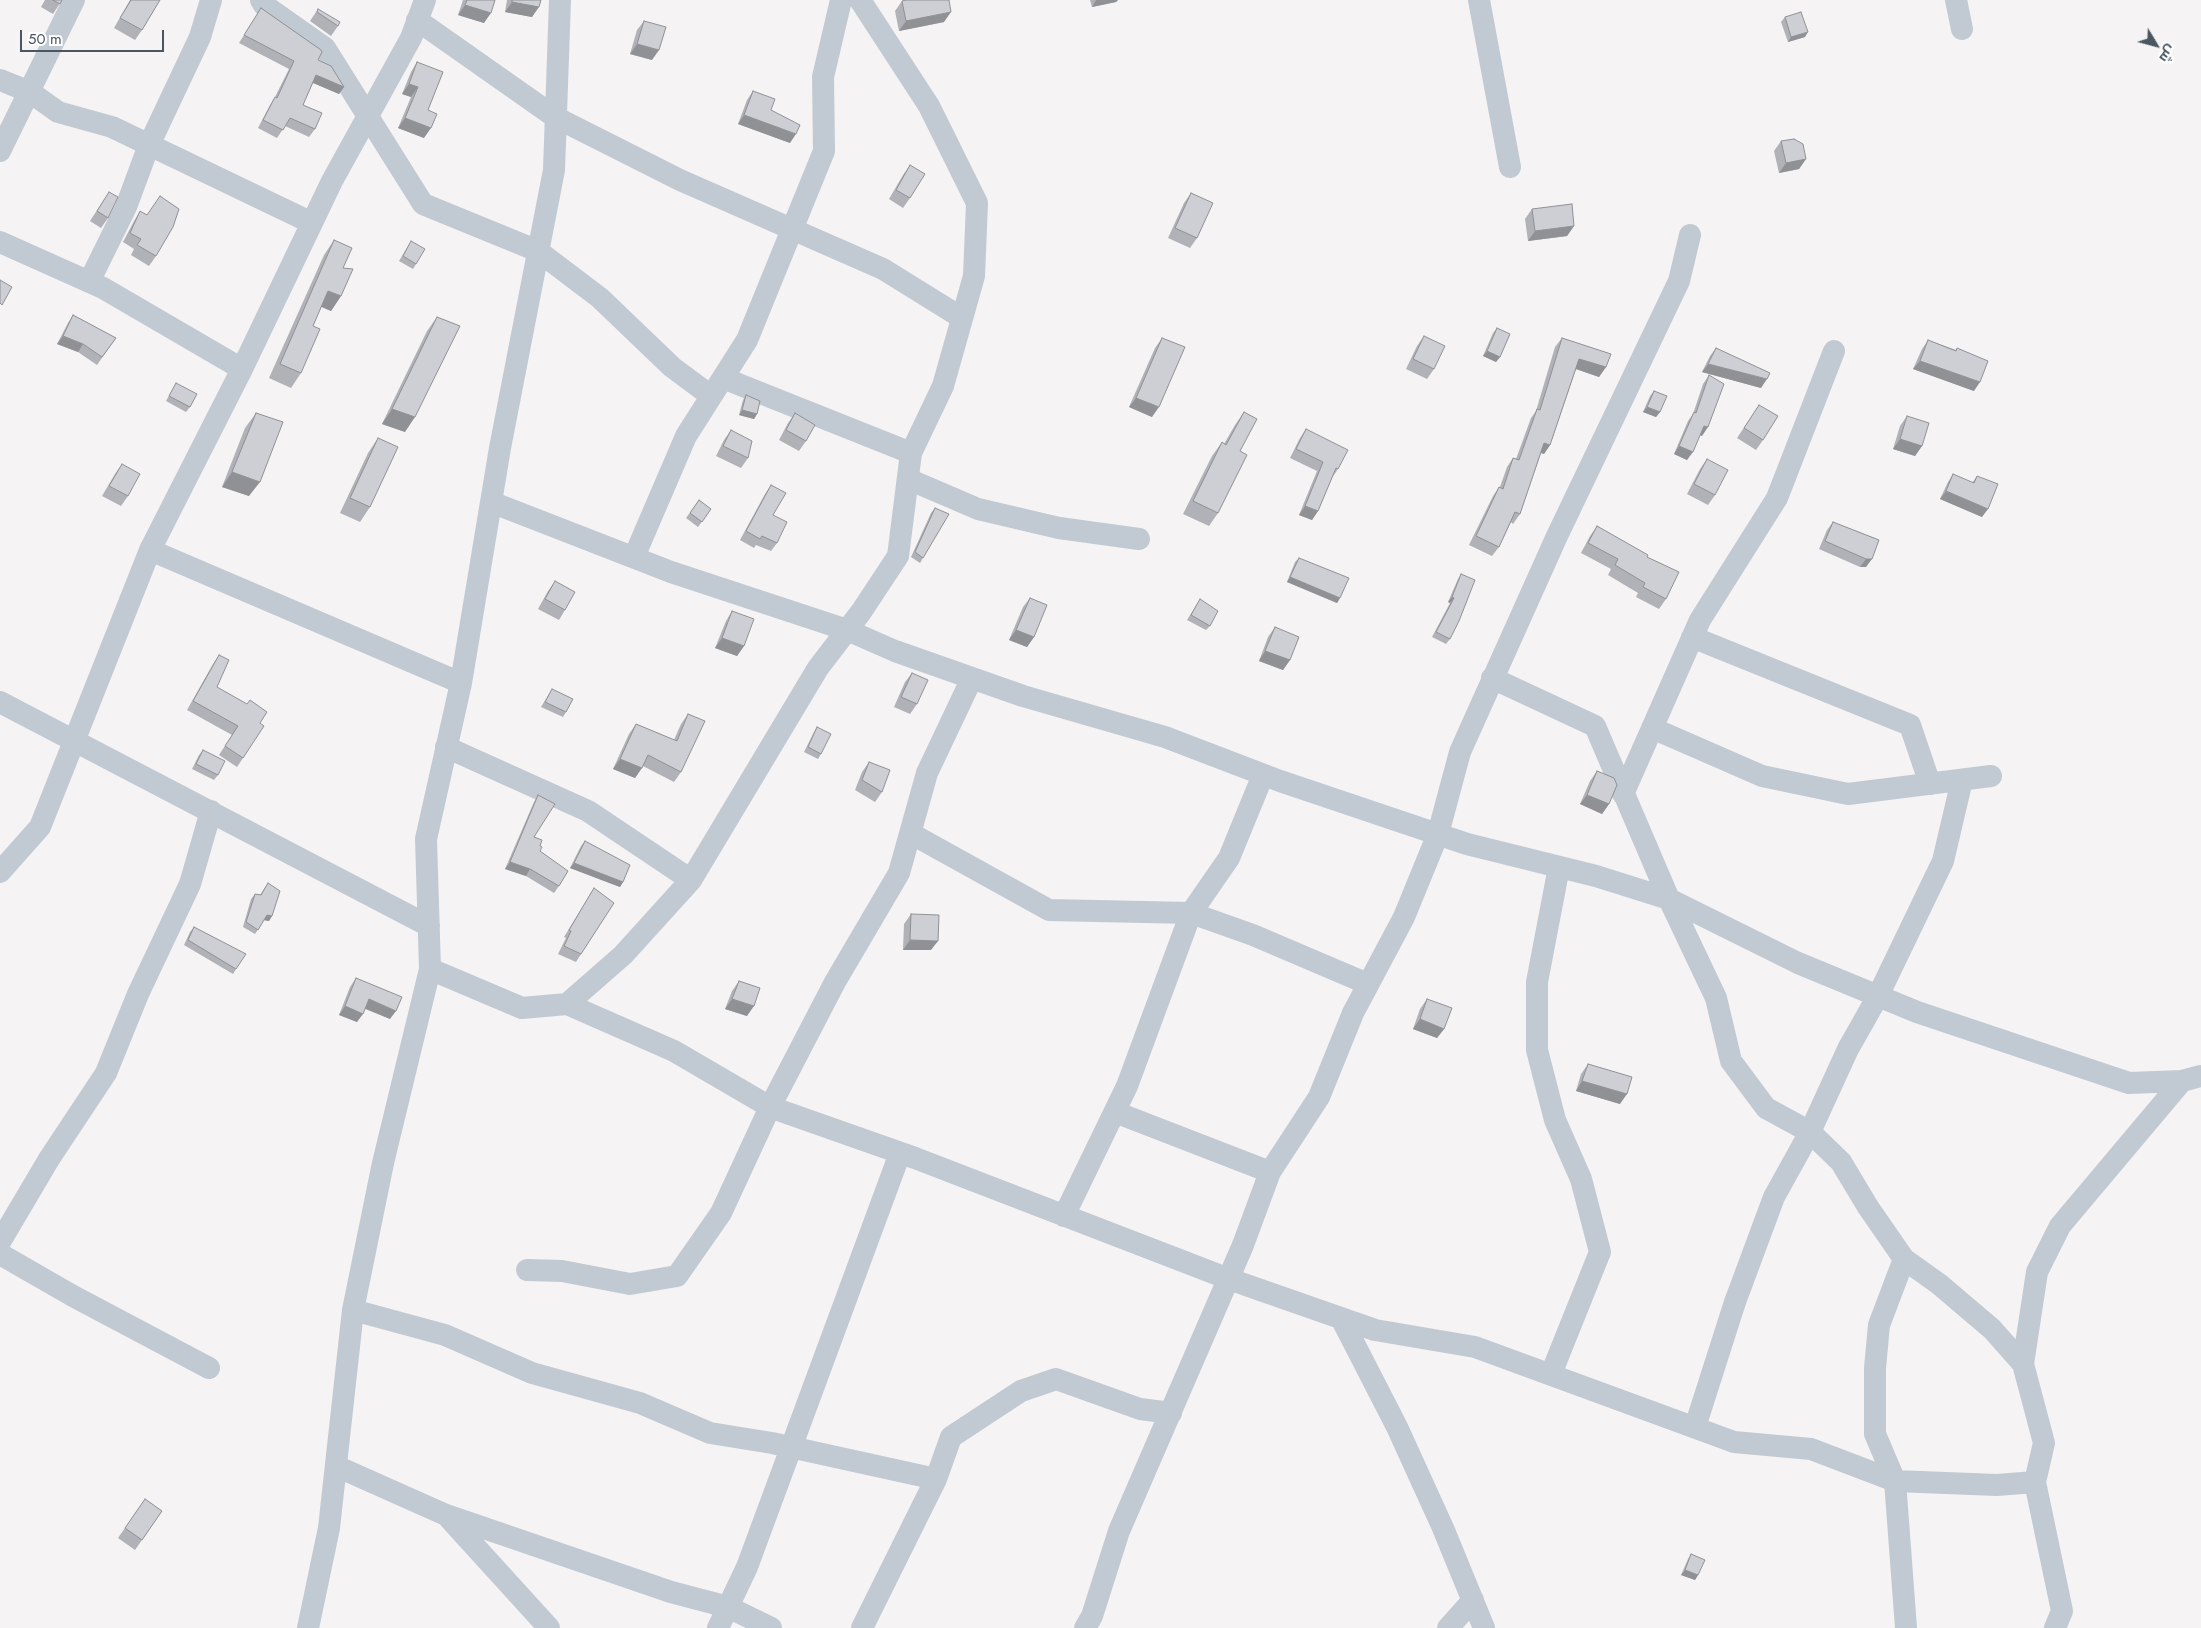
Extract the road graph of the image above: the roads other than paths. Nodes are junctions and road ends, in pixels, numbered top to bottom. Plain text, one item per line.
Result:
1 (74, 0) edge
2 (211, 0) edge
3 (261, 0) edge
4 (560, 0) edge
5 (841, 0) edge
6 (860, 0) edge
7 (1479, 0) edge
8 (1956, 0) edge
9 (421, 10) edge
10 (1962, 30) dead end
11 (0, 80) edge
12 (30, 92) junction
13 (368, 115) junction
14 (556, 117) junction
15 (149, 145) junction
16 (0, 151) edge
17 (1510, 167) dead end
18 (312, 223) junction
19 (793, 228) junction
20 (1690, 235) dead end
21 (0, 242) edge
22 (538, 251) junction
23 (89, 282) junction
24 (962, 318) junction
25 (1834, 351) dead end
26 (242, 369) junction
27 (717, 387) junction
28 (911, 452) junction
29 (908, 479) junction
30 (491, 502) junction
31 (1139, 540) dead end
32 (150, 550) junction
33 (634, 557) junction
34 (847, 630) junction
35 (1692, 637) junction
36 (972, 678) junction
37 (1492, 678) junction
38 (460, 683) junction
39 (0, 702) edge
40 (1652, 728) junction
41 (75, 739) junction
42 (446, 747) junction
43 (1263, 775) junction
44 (1991, 776) dead end
45 (1962, 780) junction
46 (1930, 784) junction
47 (1623, 794) junction
48 (211, 811) junction
49 (910, 833) junction
50 (1438, 834) junction
51 (1559, 867) junction
52 (0, 872) edge
53 (691, 880) junction
54 (1669, 898) junction
55 (1191, 913) junction
56 (429, 926) junction
57 (430, 969) junction
58 (1368, 984) junction
59 (1878, 996) junction
60 (567, 1004) junction
61 (2191, 1078) edge
62 (770, 1107) junction
63 (1115, 1112) junction
64 (1810, 1132) junction
65 (900, 1153) junction
66 (1270, 1172) junction
67 (1064, 1216) junction
68 (0, 1242) edge
69 (0, 1254) edge
70 (1904, 1259) junction
71 (527, 1270) dead end
72 (1228, 1279) junction
73 (353, 1310) junction
74 (1341, 1318) junction
75 (2023, 1364) junction
76 (209, 1368) dead end
77 (1551, 1374) junction
78 (1171, 1413) junction
79 (1695, 1427) junction
80 (792, 1447) junction
81 (336, 1466) junction
82 (936, 1479) junction
83 (1895, 1481) junction
84 (2035, 1482) junction
85 (446, 1515) junction
86 (1473, 1600) junction
87 (728, 1607) junction
88 (308, 1628) edge
89 (549, 1628) edge
90 (718, 1628) edge
91 (771, 1628) edge
92 (862, 1628) edge
93 (1085, 1628) edge
94 (1448, 1628) edge
95 (1484, 1628) edge
96 (1906, 1628) edge
97 (2055, 1628) edge

1 - 12 street
2 - 15 street
3 - 13 street
4 - 14 street
5 - 19 street
6 - 24 street
7 - 17 street
8 - 10 street
9 - 13 street
9 - 14 street
11 - 12 street
12 - 15 street
12 - 16 street
13 - 18 street
13 - 22 street
14 - 19 street
14 - 22 street
15 - 18 street
15 - 23 street
18 - 26 street
19 - 24 street
19 - 27 street
20 - 37 street
21 - 23 street
22 - 27 street
22 - 30 street
23 - 26 street
24 - 28 street
25 - 35 street
26 - 32 street
27 - 28 street
27 - 33 street
28 - 29 street
29 - 31 street
29 - 34 street
30 - 33 street
30 - 38 street
32 - 38 street
32 - 41 street
33 - 34 street
34 - 36 street
34 - 53 street
35 - 40 street
35 - 46 street
36 - 43 street
36 - 49 street
37 - 47 street
37 - 50 street
38 - 42 street
39 - 41 street
40 - 46 street
40 - 47 street
41 - 48 street
41 - 52 street
42 - 53 street
42 - 56 street
43 - 50 street
43 - 55 street
44 - 45 street
45 - 46 street
45 - 59 street
47 - 54 street
48 - 56 street
48 - 68 street
49 - 55 street
49 - 62 street
50 - 51 street
50 - 58 street
51 - 54 street
51 - 77 street
53 - 60 street
54 - 59 street
54 - 64 street
55 - 58 street
55 - 63 street
56 - 57 street
57 - 60 street
57 - 73 street
58 - 66 street
59 - 61 street
59 - 64 street
60 - 62 street
61 - 75 street
62 - 65 street
62 - 71 street
63 - 66 street
63 - 67 street
64 - 70 street
64 - 79 street
65 - 67 street
65 - 80 street
66 - 72 street
67 - 72 street
69 - 76 street
70 - 75 street
70 - 83 street
72 - 74 street
72 - 78 street
73 - 80 street
73 - 81 street
74 - 77 street
74 - 86 street
75 - 84 street
77 - 79 street
78 - 82 street
78 - 93 street
79 - 83 street
80 - 82 street
80 - 87 street
81 - 85 street
81 - 88 street
82 - 92 street
83 - 84 street
83 - 96 street
84 - 97 street
85 - 87 street
85 - 89 street
86 - 94 street
86 - 95 street
87 - 90 street
87 - 91 street

